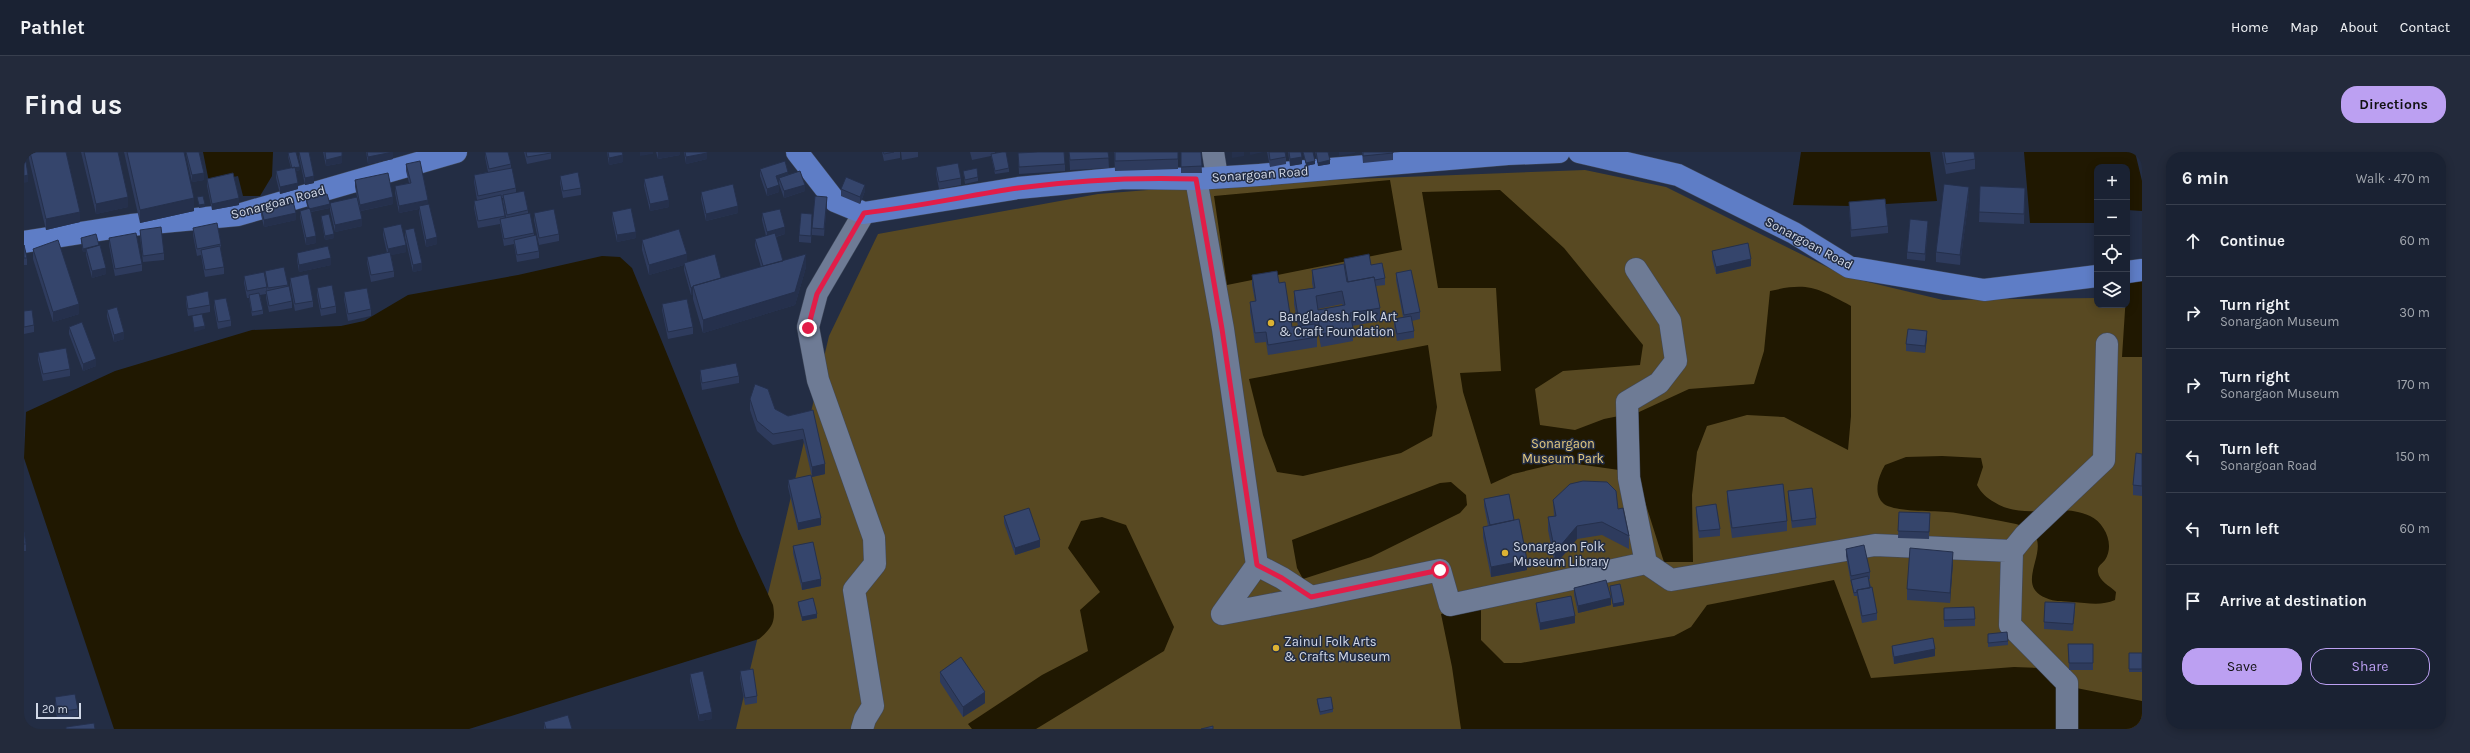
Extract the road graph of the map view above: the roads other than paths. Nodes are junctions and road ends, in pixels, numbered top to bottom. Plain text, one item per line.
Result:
1 (456, 152) edge
2 (797, 152) edge
3 (1213, 152) edge
4 (1558, 152) edge
5 (1579, 152) edge
6 (1207, 178) junction
7 (864, 213) junction
8 (24, 242) edge
9 (1636, 269) dead end
10 (2142, 270) edge
11 (2130, 272) edge
12 (2094, 276) edge
13 (2107, 344) dead end
14 (2012, 551) junction
15 (1646, 563) junction
16 (1257, 565) junction
17 (1311, 597) junction
18 (862, 729) edge
19 (2067, 729) edge

1 - 8 main road, Sonargoan Road
2 - 7 main road
3 - 6 street
4 - 6 main road, Sonargoan Road
5 - 12 main road, Sonargoan Road
6 - 7 main road, Sonargoan Road
6 - 16 street
7 - 18 street
9 - 15 street
10 - 11 main road
13 - 14 street
14 - 15 street
14 - 19 street
15 - 17 street
16 - 17 street
16 - 17 street

